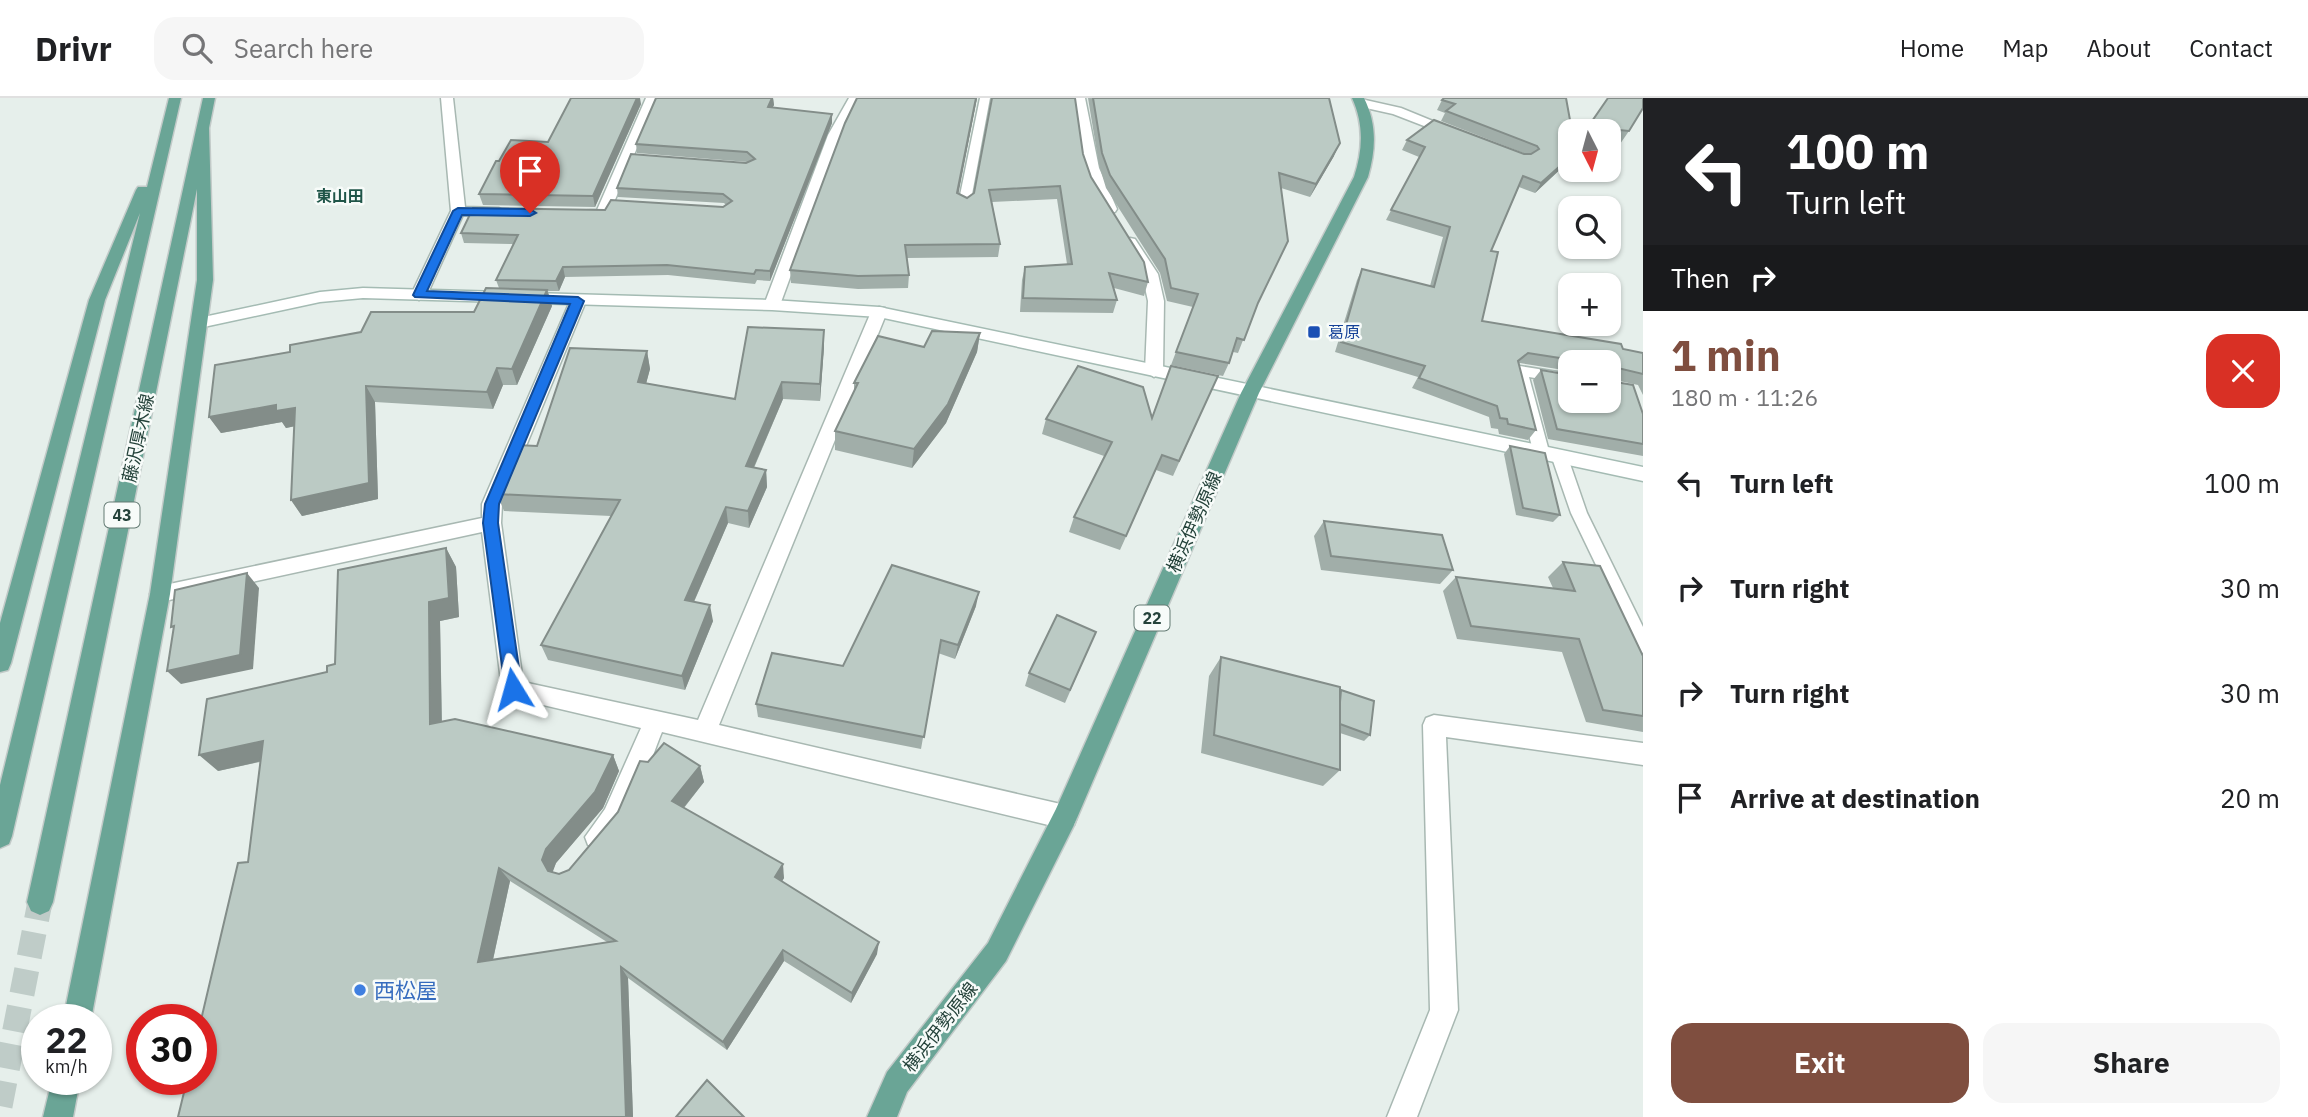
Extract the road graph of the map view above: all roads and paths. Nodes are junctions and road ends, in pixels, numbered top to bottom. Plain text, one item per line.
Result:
1 (175, 98) edge
2 (209, 98) edge
3 (447, 98) edge
4 (652, 98) edge
5 (855, 98) edge
6 (985, 98) edge
7 (1079, 98) edge
8 (1360, 101) edge
9 (203, 128) junction
10 (167, 131) junction
11 (1472, 139) edge
12 (964, 205) edge
13 (458, 211) junction
14 (510, 212) edge
15 (563, 213) edge
16 (419, 295) junction
17 (578, 301) junction
18 (772, 305) junction
19 (879, 312) junction
20 (199, 323) junction
21 (1154, 371) junction
22 (1558, 377) edge
23 (1250, 393) junction
24 (1551, 457) junction
25 (1643, 474) edge
26 (491, 523) junction
27 (160, 594) junction
28 (1643, 645) edge
29 (0, 663) edge
30 (655, 721) junction
31 (705, 732) junction
32 (1643, 754) edge
33 (1065, 817) junction
34 (0, 836) edge
35 (583, 854) edge
36 (40, 901) tunnel mouth
37 (80, 1004) edge
38 (63, 1095) edge
39 (58, 1117) edge
40 (882, 1117) edge
41 (1402, 1117) edge

1 - 10 main road, 43
2 - 9 main road, 藤沢厚木線 / 43
3 - 13 street
4 - 15 street
5 - 18 street
6 - 12 lane
7 - 21 street
8 - 11 street
8 - 23 main road, 横浜伊勢原線 / 22
9 - 20 main road
9 - 36 main road, 藤沢厚木線 / 43
10 - 29 main road
10 - 34 main road, 43
13 - 14 street
13 - 16 street
16 - 17 street
16 - 20 street
17 - 18 street
17 - 26 street
18 - 19 street
19 - 21 street
19 - 31 street
20 - 27 main road
21 - 23 street
22 - 24 lane
23 - 24 street
23 - 33 main road, 横浜伊勢原線 / 22
24 - 25 street
24 - 28 lane
26 - 27 street
26 - 30 street
27 - 37 main road
30 - 31 street
30 - 35 street
31 - 33 street
32 - 41 street
33 - 40 main road, 横浜伊勢原線 / 22
38 - 39 main road

